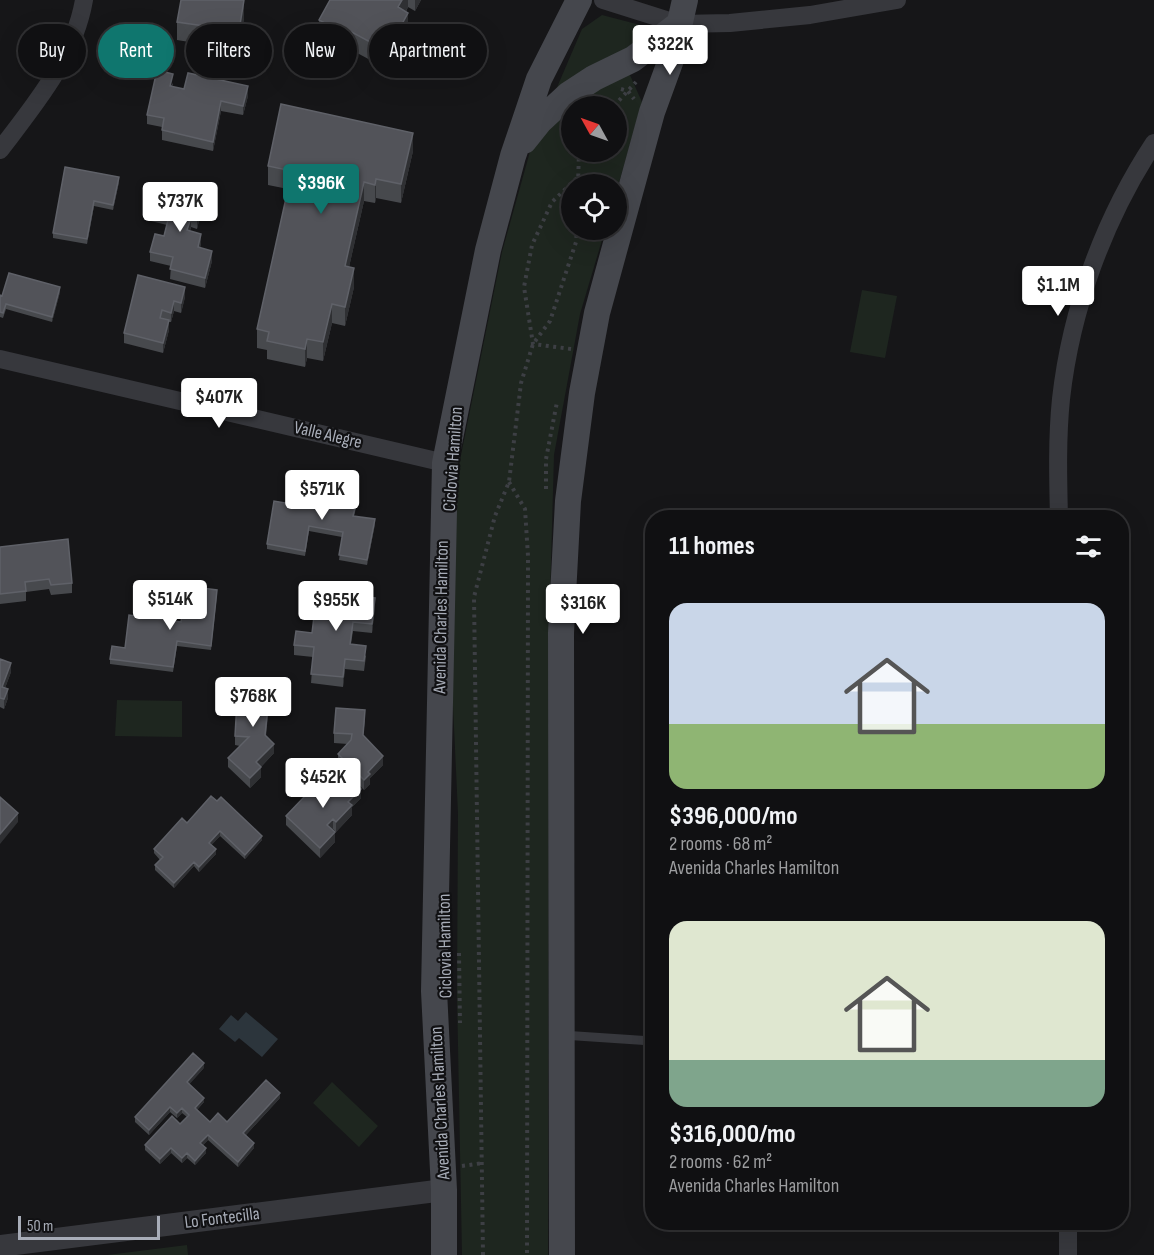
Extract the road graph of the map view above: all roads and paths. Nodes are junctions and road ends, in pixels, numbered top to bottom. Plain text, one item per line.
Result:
1 (84, 0) edge
2 (579, 0) edge
3 (603, 0) edge
4 (897, 0) edge
5 (682, 12) edge
6 (635, 74) junction
7 (612, 86) dead end
8 (621, 96) edge
9 (646, 110) junction
10 (1154, 143) edge
11 (0, 150) edge
12 (513, 156) junction
13 (561, 193) edge
14 (576, 240) edge
15 (533, 344) junction
16 (590, 351) junction
17 (0, 359) edge
18 (445, 463) junction
19 (509, 482) junction
20 (1059, 510) edge
21 (459, 943) dead end
22 (460, 1025) dead end
23 (562, 1035) junction
24 (645, 1041) edge
25 (461, 1154) dead end
26 (453, 1184) junction
27 (1068, 1230) edge
28 (0, 1246) edge
29 (444, 1255) edge
30 (483, 1255) edge
31 (527, 1255) edge
32 (562, 1255) edge
33 (1068, 1255) edge

1 - 11 street
2 - 12 main road, Avenida Charles Hamilton
3 - 5 street
4 - 5 street
5 - 6 main road
5 - 9 main road
6 - 7 path
6 - 8 path
6 - 9 path
6 - 9 main road
6 - 12 main road
9 - 16 main road
10 - 20 street
12 - 18 main road, Avenida Charles Hamilton
13 - 15 path
14 - 15 path
15 - 16 path
15 - 19 path
16 - 23 main road
17 - 18 street, Valle Alegre
18 - 26 main road, Avenida Charles Hamilton
19 - 30 path
19 - 31 path
21 - 22 path, Ciclovia Hamilton
23 - 24 lane
23 - 32 main road
25 - 26 path
26 - 28 street, Lo Fontecilla
26 - 29 main road, Avenida Charles Hamilton
27 - 33 street

